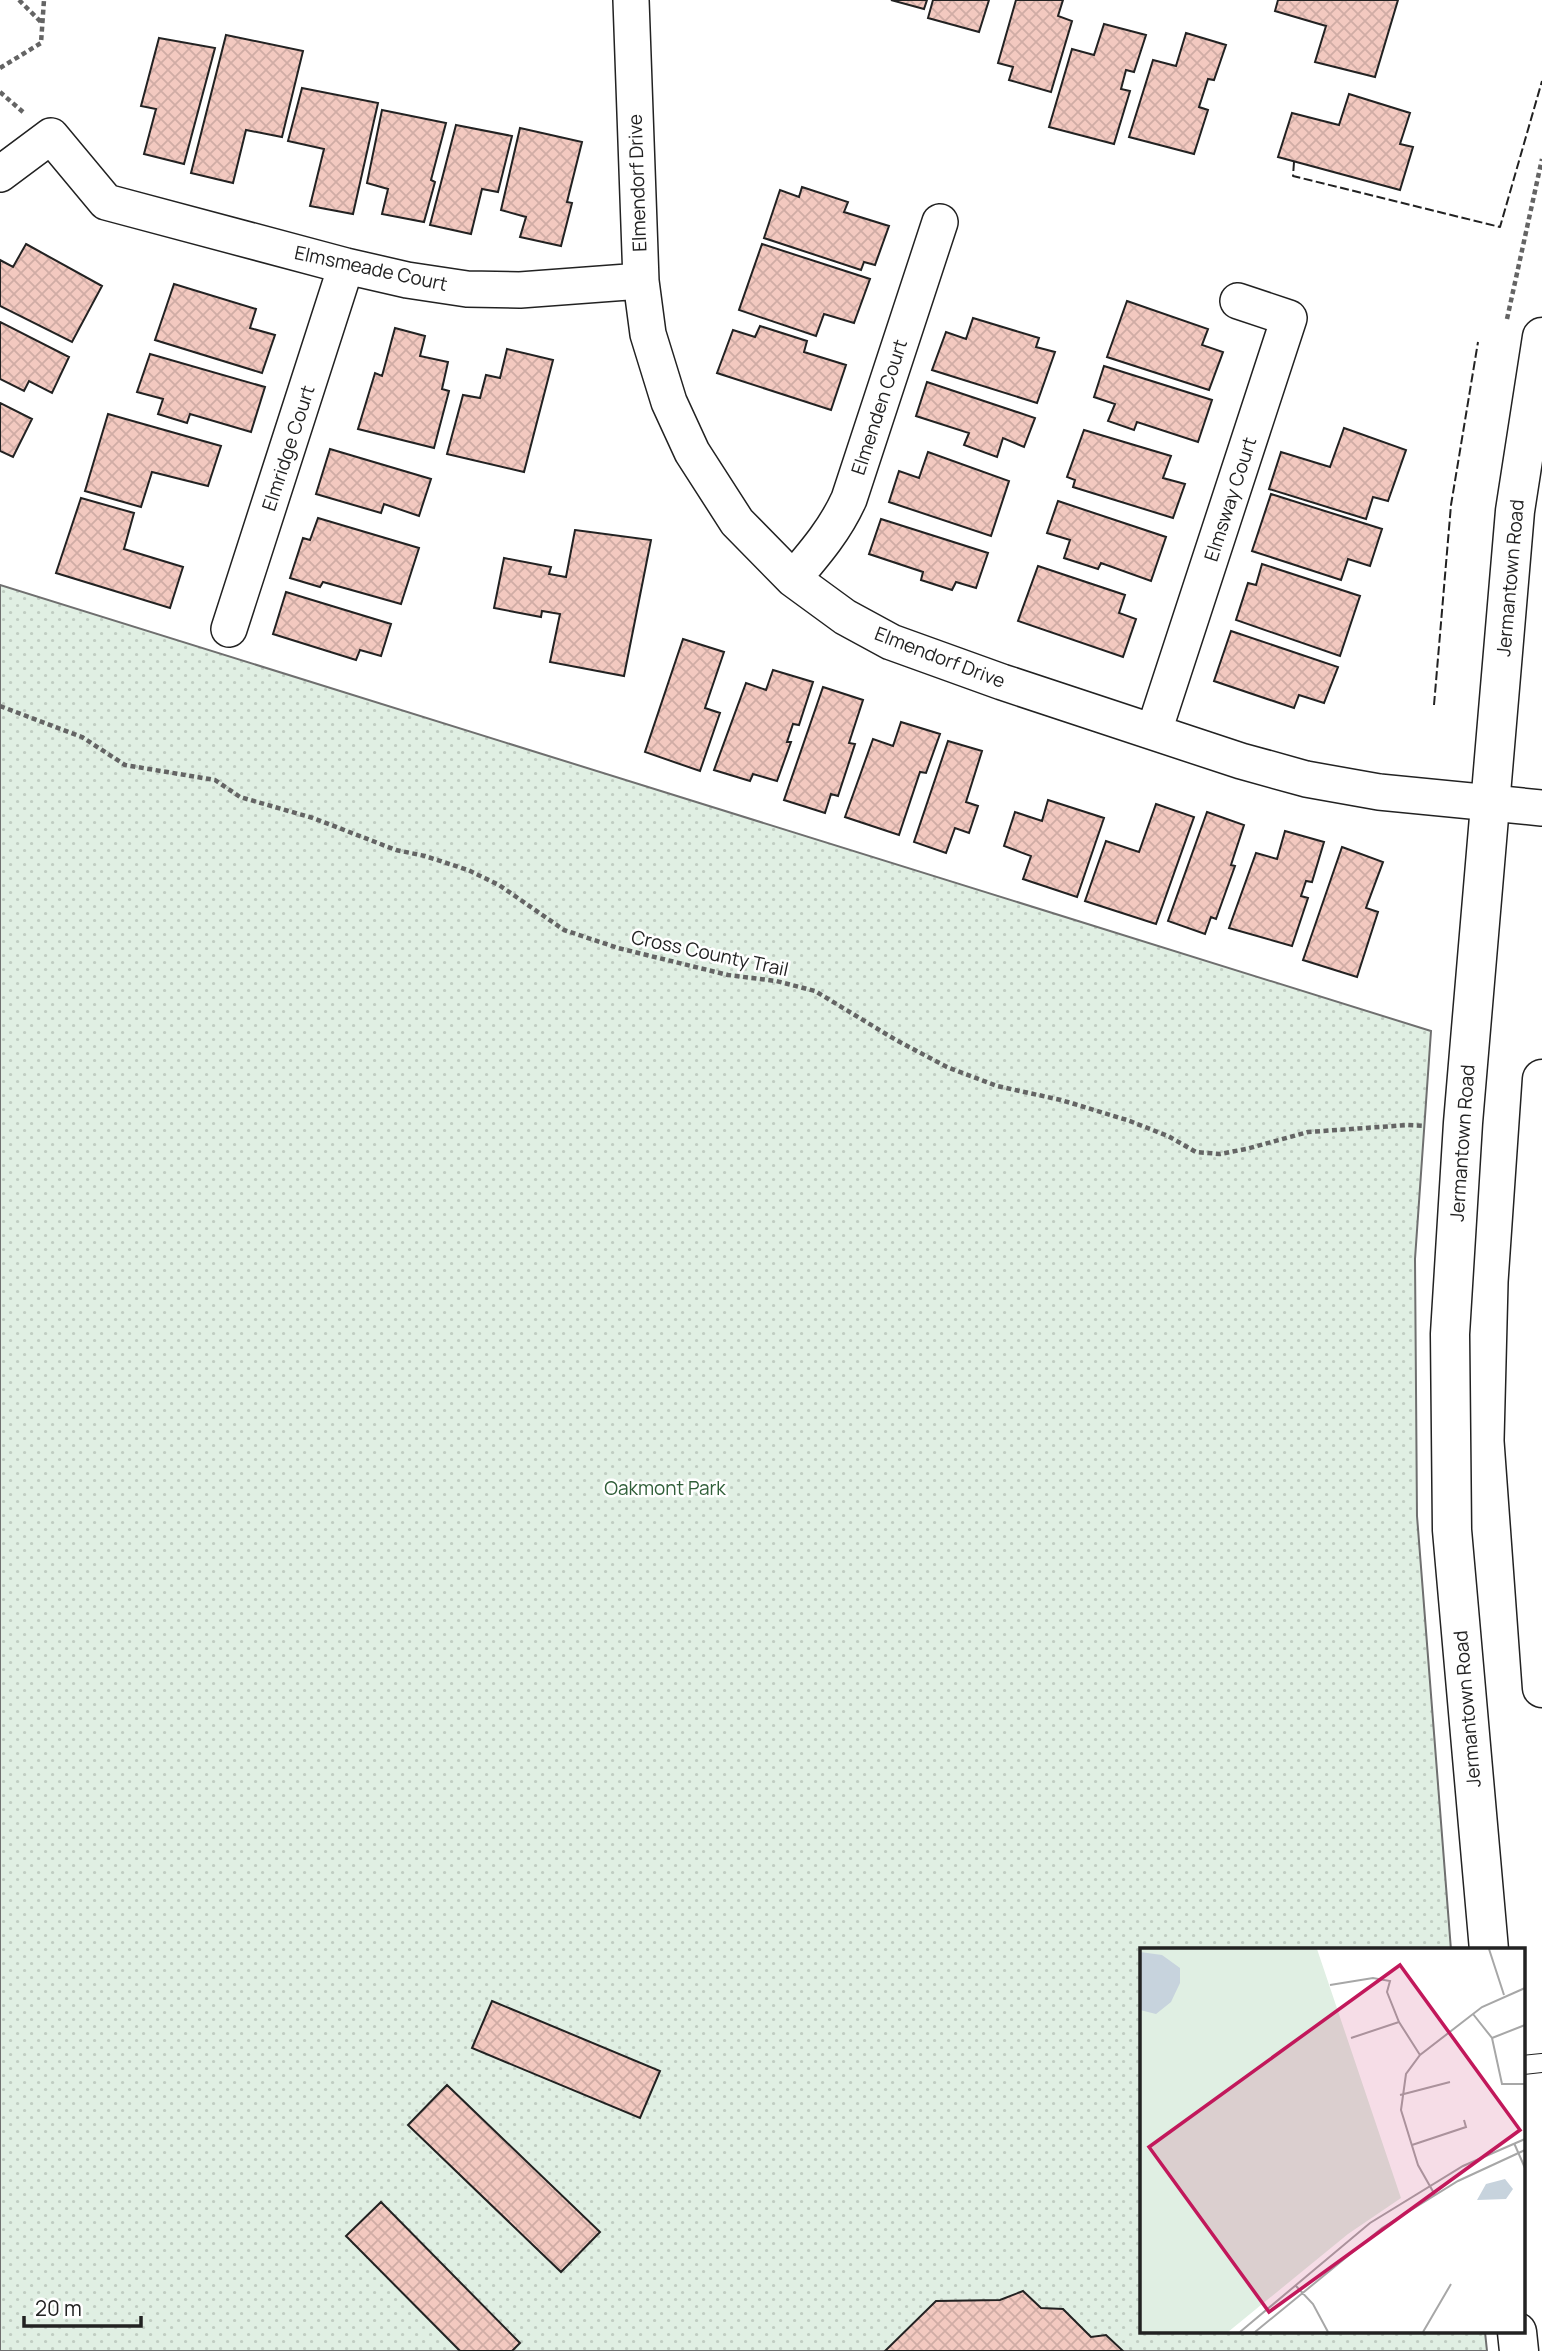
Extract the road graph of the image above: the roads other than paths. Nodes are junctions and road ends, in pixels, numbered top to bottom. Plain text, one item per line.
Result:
1 (631, 0) edge
2 (0, 174) edge
3 (940, 222) dead end
4 (346, 266) junction
5 (641, 281) junction
6 (1238, 301) dead end
7 (1542, 337) edge
8 (793, 579) junction
9 (229, 629) dead end
10 (1154, 730) junction
11 (1489, 804) junction
12 (1542, 808) edge
13 (1542, 1079) edge
14 (1542, 1688) edge
15 (1489, 1948) edge
16 (1542, 2063) edge
17 (1524, 2065) edge

1 - 5 street, Elmendorf Drive
2 - 4 street, Elmsmeade Court
3 - 8 street, Elmenden Court
4 - 5 street, Elmsmeade Court
4 - 9 street, Elmridge Court
5 - 8 street, Elmendorf Drive
6 - 10 street, Elmsway Court
7 - 11 main road, Jermantown Road
8 - 10 street, Elmendorf Drive
10 - 11 street, Elmendorf Drive
11 - 12 street, Elmendorf Drive
11 - 15 main road, Jermantown Road
13 - 14 main road
16 - 17 lane

